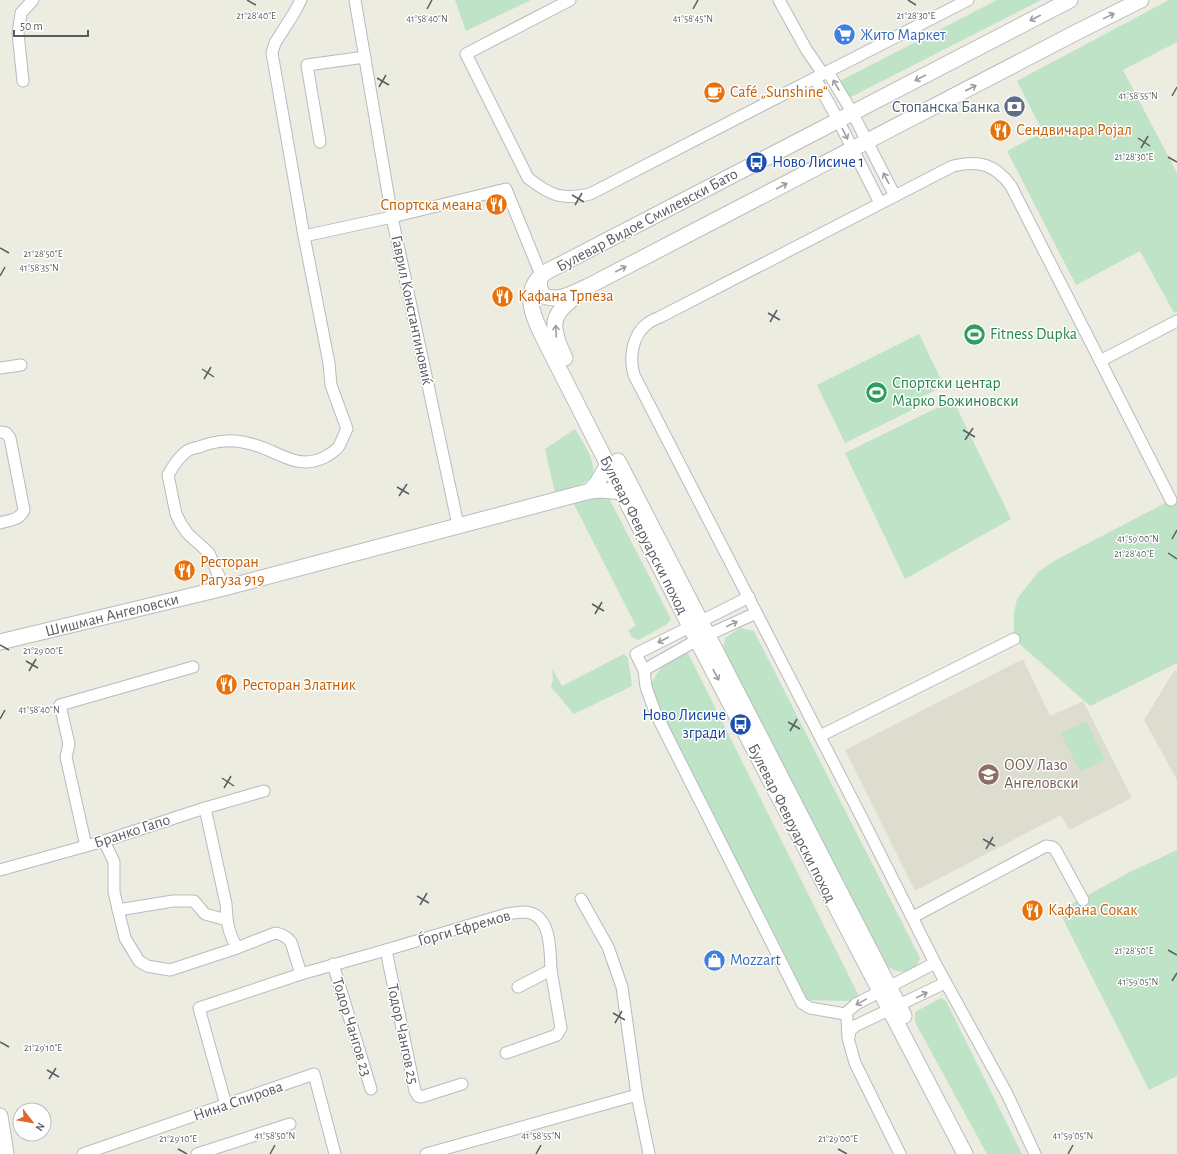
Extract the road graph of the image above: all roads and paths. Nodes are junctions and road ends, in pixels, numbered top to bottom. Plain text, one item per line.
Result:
1 (33, 0) edge
2 (301, 0) edge
3 (355, 0) edge
4 (570, 0) edge
5 (779, 0) edge
6 (968, 0) edge
7 (1070, 0) edge
8 (1141, 0) edge
9 (365, 56) junction
10 (822, 74) junction
11 (23, 81) dead end
12 (852, 112) junction
13 (838, 120) junction
14 (867, 141) junction
15 (320, 142) dead end
16 (853, 149) junction
17 (895, 196) junction
18 (880, 203) junction
19 (392, 217) junction
20 (304, 236) junction
21 (541, 276) junction
22 (587, 287) junction
23 (1177, 321) edge
24 (1100, 361) junction
25 (21, 365) dead end
26 (0, 368) edge
27 (0, 432) edge
28 (608, 464) junction
29 (590, 491) junction
30 (622, 492) junction
31 (1171, 500) dead end
32 (0, 523) edge
33 (458, 525) junction
34 (224, 588) junction
35 (749, 597) junction
36 (756, 613) junction
37 (695, 624) junction
38 (703, 638) junction
39 (1014, 639) dead end
40 (0, 642) edge
41 (193, 666) dead end
42 (644, 670) junction
43 (820, 736) junction
44 (264, 791) dead end
45 (205, 808) junction
46 (104, 841) junction
47 (86, 846) junction
48 (0, 870) edge
49 (581, 899) dead end
50 (1083, 900) dead end
51 (118, 910) junction
52 (913, 917) junction
53 (226, 920) junction
54 (237, 948) junction
55 (386, 950) junction
56 (935, 963) junction
57 (333, 964) junction
58 (552, 970) junction
59 (301, 974) junction
60 (946, 983) junction
61 (518, 987) dead end
62 (884, 990) junction
63 (893, 1007) junction
64 (845, 1014) junction
65 (848, 1038) junction
66 (506, 1053) dead end
67 (462, 1084) dead end
68 (371, 1089) dead end
69 (636, 1095) junction
70 (226, 1105) junction
71 (0, 1116) edge
72 (290, 1124) dead end
73 (6, 1154) edge
74 (83, 1154) edge
75 (197, 1154) edge
76 (335, 1154) edge
77 (426, 1154) edge
78 (649, 1154) edge
79 (900, 1154) edge
80 (965, 1154) edge
81 (975, 1154) edge
82 (1036, 1154) edge

1 - 11 street
2 - 20 street
3 - 9 street, Гаврил Константиновиќ
4 - 10 street
5 - 10 street
6 - 10 street
7 -> 12 street, Булевар Видое Смилевски Бато
14 -> 8 street, Булевар Видое Смилевски Бато
9 - 15 street
9 - 19 street, Гаврил Константиновиќ
12 -> 10 street
10 - 13 street
12 - 13 street, Булевар Видое Смилевски Бато
12 - 14 street
13 -> 16 street
13 - 21 street, Булевар Видое Смилевски Бато
14 - 16 street, Булевар Видое Смилевски Бато
17 -> 14 street
16 - 18 street
22 -> 16 street, Булевар Видое Смилевски Бато
17 - 18 street
17 - 24 street
18 - 35 street
19 - 20 street
19 - 21 street
19 - 33 street, Гаврил Константиновиќ
20 - 34 street
21 - 22 street
21 - 28 street, Булевар Февруарски поход
37 -> 22 street, Булевар Февруарски поход
23 - 24 street
24 - 31 street
25 - 26 street
27 - 32 street
28 - 29 street
28 - 30 street, Булевар Февруарски поход
29 - 30 street
29 - 33 street
30 - 37 street, Булевар Февруарски поход
33 - 34 street
34 - 40 street, Шишман Ангеловски
35 - 36 street
35 - 37 street
38 -> 36 street
36 - 43 street
37 - 38 street, Булевар Февруарски поход
37 -> 42 street
38 - 42 street
38 - 62 street, Булевар Февруарски поход
39 - 43 street
41 - 47 street
42 - 64 street
43 - 52 street
44 - 45 street, Бранко Гапо
45 - 46 street, Бранко Гапо
45 - 53 street
46 - 47 street, Бранко Гапо
46 - 51 street
47 - 48 street, Бранко Гапо
49 - 69 street
50 - 52 street
51 - 53 street
51 - 54 street
52 - 56 street
53 - 54 street
54 - 59 street
55 - 57 street, Ѓорги Ефремов
55 - 58 street, Ѓорги Ефремов
55 - 67 street, Тодор Чангов 25
56 - 60 street
56 - 62 street
57 - 59 street, Ѓорги Ефремов
57 - 68 street, Тодор Чангов 23
58 - 61 street
58 - 66 street, Ѓорги Ефремов
59 - 70 street, Ѓорги Ефремов
63 -> 60 street
60 - 82 street
62 - 63 street, Булевар Февруарски поход
62 -> 64 street
63 - 65 street
63 - 80 street, Булевар Февруарски поход
63 - 81 street, Булевар Февруарски поход
64 - 65 street
65 - 79 street
69 - 77 street
69 - 78 street
70 - 74 street, Нина Спирова
70 - 76 street, Нина Спирова
71 - 73 street
72 - 75 street

